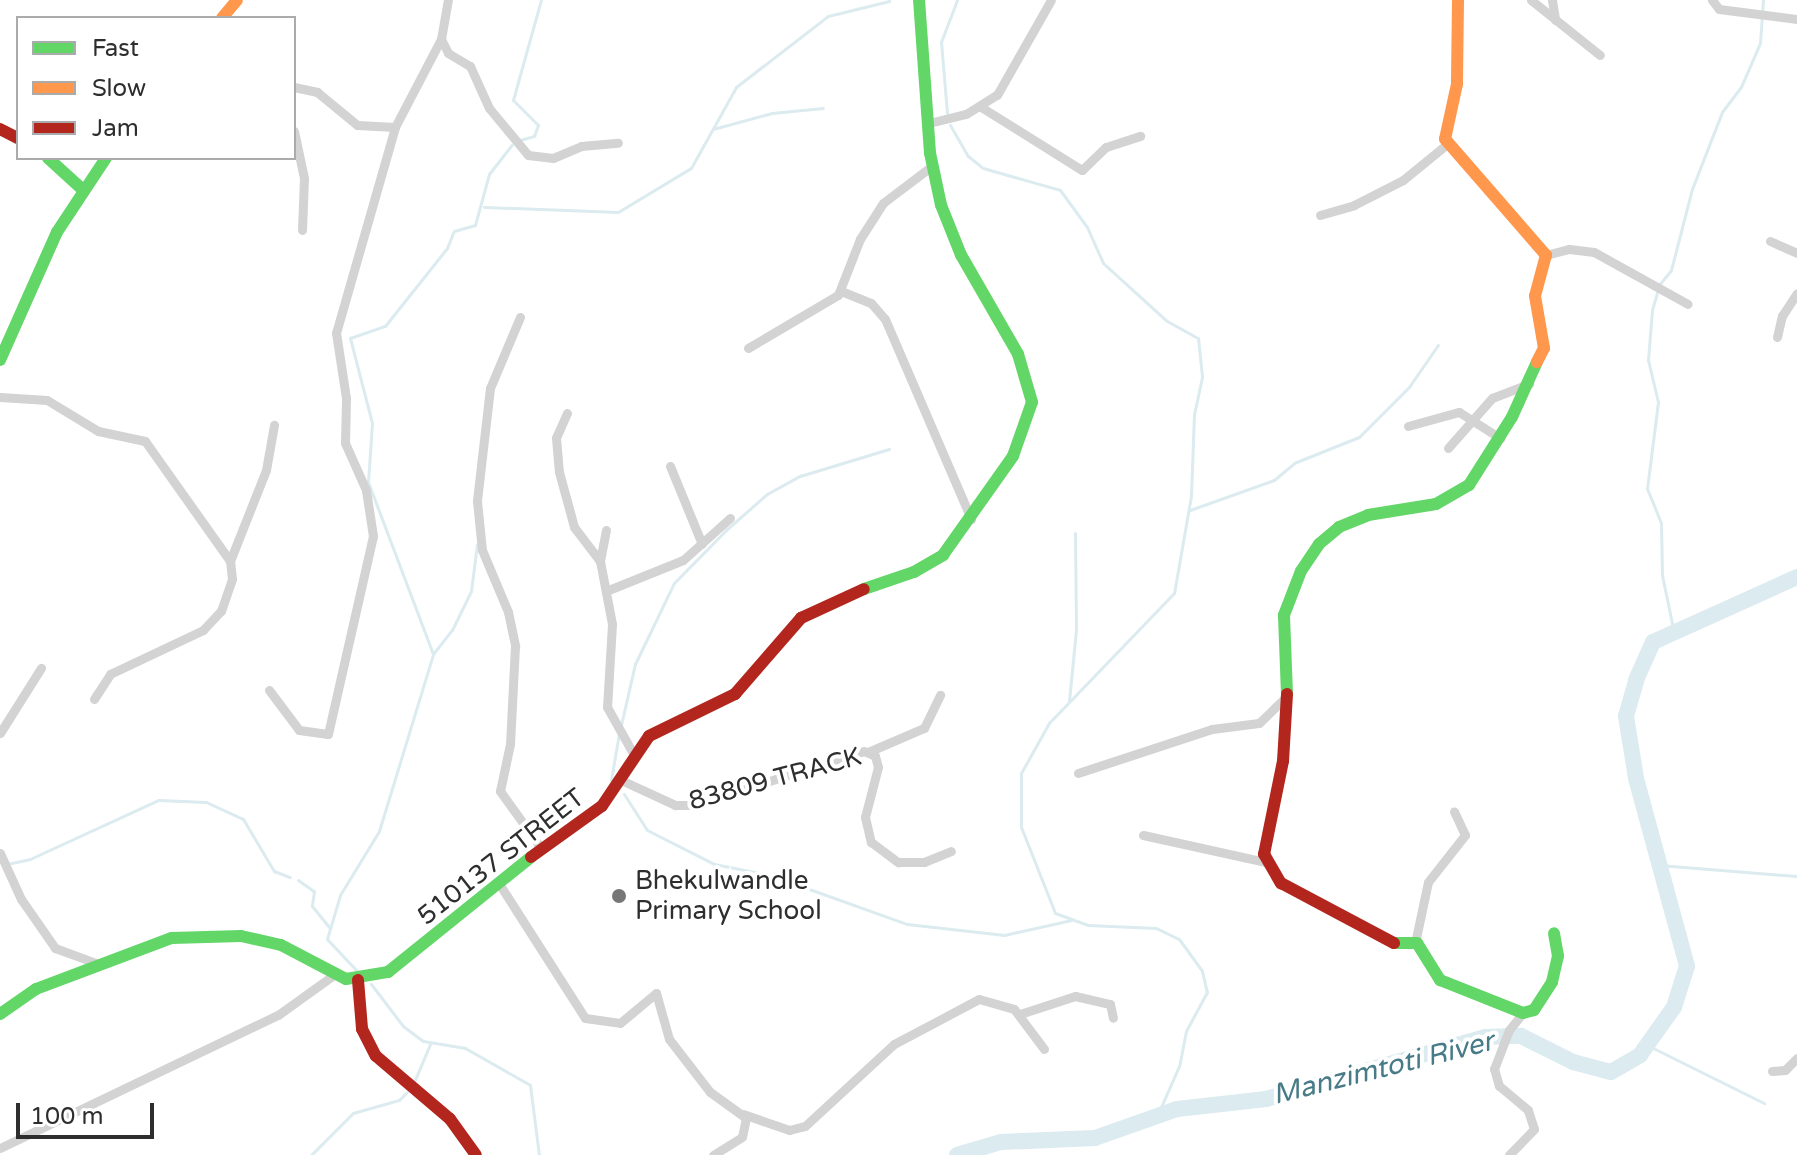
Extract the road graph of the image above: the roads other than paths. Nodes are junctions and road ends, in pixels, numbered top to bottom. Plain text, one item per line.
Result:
1 (237, 0) edge
2 (448, 0) edge
3 (919, 0) edge
4 (1051, 0) edge
5 (1458, 0) edge
6 (1531, 0) edge
7 (1552, 0) edge
8 (1712, 0) edge
9 (224, 16) edge
10 (1797, 19) edge
11 (1555, 21) junction
12 (441, 39) junction
13 (1600, 55) dead end
14 (296, 87) edge
15 (981, 107) junction
16 (929, 123) junction
17 (395, 127) junction
18 (1140, 136) dead end
19 (296, 140) edge
20 (618, 143) dead end
21 (1447, 144) junction
22 (50, 160) edge
23 (104, 160) edge
24 (932, 166) junction
25 (82, 189) junction
26 (1320, 215) dead end
27 (302, 230) dead end
28 (1770, 241) dead end
29 (1797, 253) edge
30 (1546, 255) junction
31 (841, 291) junction
32 (1797, 293) edge
33 (1688, 304) dead end
34 (520, 317) dead end
35 (6, 334) edge
36 (1777, 337) dead end
37 (748, 348) dead end
38 (0, 360) edge
39 (1529, 384) junction
40 (0, 397) edge
41 (567, 413) dead end
42 (1472, 418) junction
43 (274, 425) dead end
44 (1408, 426) dead end
45 (1500, 438) junction
46 (1448, 448) dead end
47 (670, 466) dead end
48 (730, 518) dead end
49 (972, 520) junction
50 (606, 530) dead end
51 (702, 544) junction
52 (226, 558) junction
53 (600, 561) junction
54 (606, 591) junction
55 (41, 668) dead end
56 (269, 690) dead end
57 (940, 695) dead end
58 (1287, 696) junction
59 (94, 699) dead end
60 (0, 733) edge
61 (868, 752) junction
62 (634, 755) junction
63 (1078, 773) dead end
64 (621, 780) junction
65 (1454, 811) dead end
66 (1143, 835) dead end
67 (541, 848) junction
68 (951, 851) dead end
69 (0, 853) edge
70 (1266, 862) junction
71 (498, 882) junction
72 (1554, 933) dead end
73 (1415, 943) junction
74 (96, 963) junction
75 (335, 974) junction
76 (358, 980) junction
77 (1523, 1013) junction
78 (0, 1014) edge
79 (1020, 1014) junction
80 (1113, 1018) dead end
81 (1044, 1049) dead end
82 (1797, 1058) edge
83 (1772, 1071) dead end
84 (743, 1114) junction
85 (0, 1148) edge
86 (476, 1155) edge
87 (713, 1155) edge
88 (1509, 1155) edge

1 - 9 street
2 - 12 street
3 - 16 street, 510137 STREET
4 - 15 street
5 - 21 street
6 - 11 street
7 - 11 street
8 - 10 street
11 - 13 street
12 - 17 street
12 - 20 street
14 - 17 street
15 - 16 street
15 - 18 street
16 - 24 street, 510137 STREET
17 - 56 street
19 - 27 street
21 - 26 street
21 - 30 street
22 - 25 street
23 - 25 street
24 - 31 street
24 - 49 street, 510137 STREET
25 - 35 street
28 - 29 street
30 - 33 street
30 - 39 street
31 - 37 street
31 - 49 street
32 - 36 street
34 - 67 street
35 - 38 street
39 - 42 street
39 - 45 street
40 - 52 street
41 - 53 street
42 - 44 street
42 - 45 street
42 - 46 street
43 - 52 street
45 - 58 street
47 - 51 street
48 - 51 street
49 - 62 street, 510137 STREET
50 - 53 street
51 - 54 street
52 - 59 street
53 - 54 street
54 - 62 street
55 - 60 street
57 - 61 street
58 - 63 street
58 - 70 street
61 - 64 street, 83809 TRACK
61 - 68 street, 83809 TRACK
62 - 64 street, 510137 STREET
64 - 67 street, 510137 STREET
65 - 73 street
66 - 70 street
67 - 71 street, 510137 STREET
69 - 74 street
70 - 73 street
71 - 76 street, 510137 STREET
71 - 84 street
72 - 77 street
73 - 77 street
74 - 75 street
74 - 78 street
75 - 76 street
75 - 85 street
76 - 86 street
77 - 88 street
79 - 80 street
79 - 81 street
79 - 84 street
82 - 83 street
84 - 87 street

